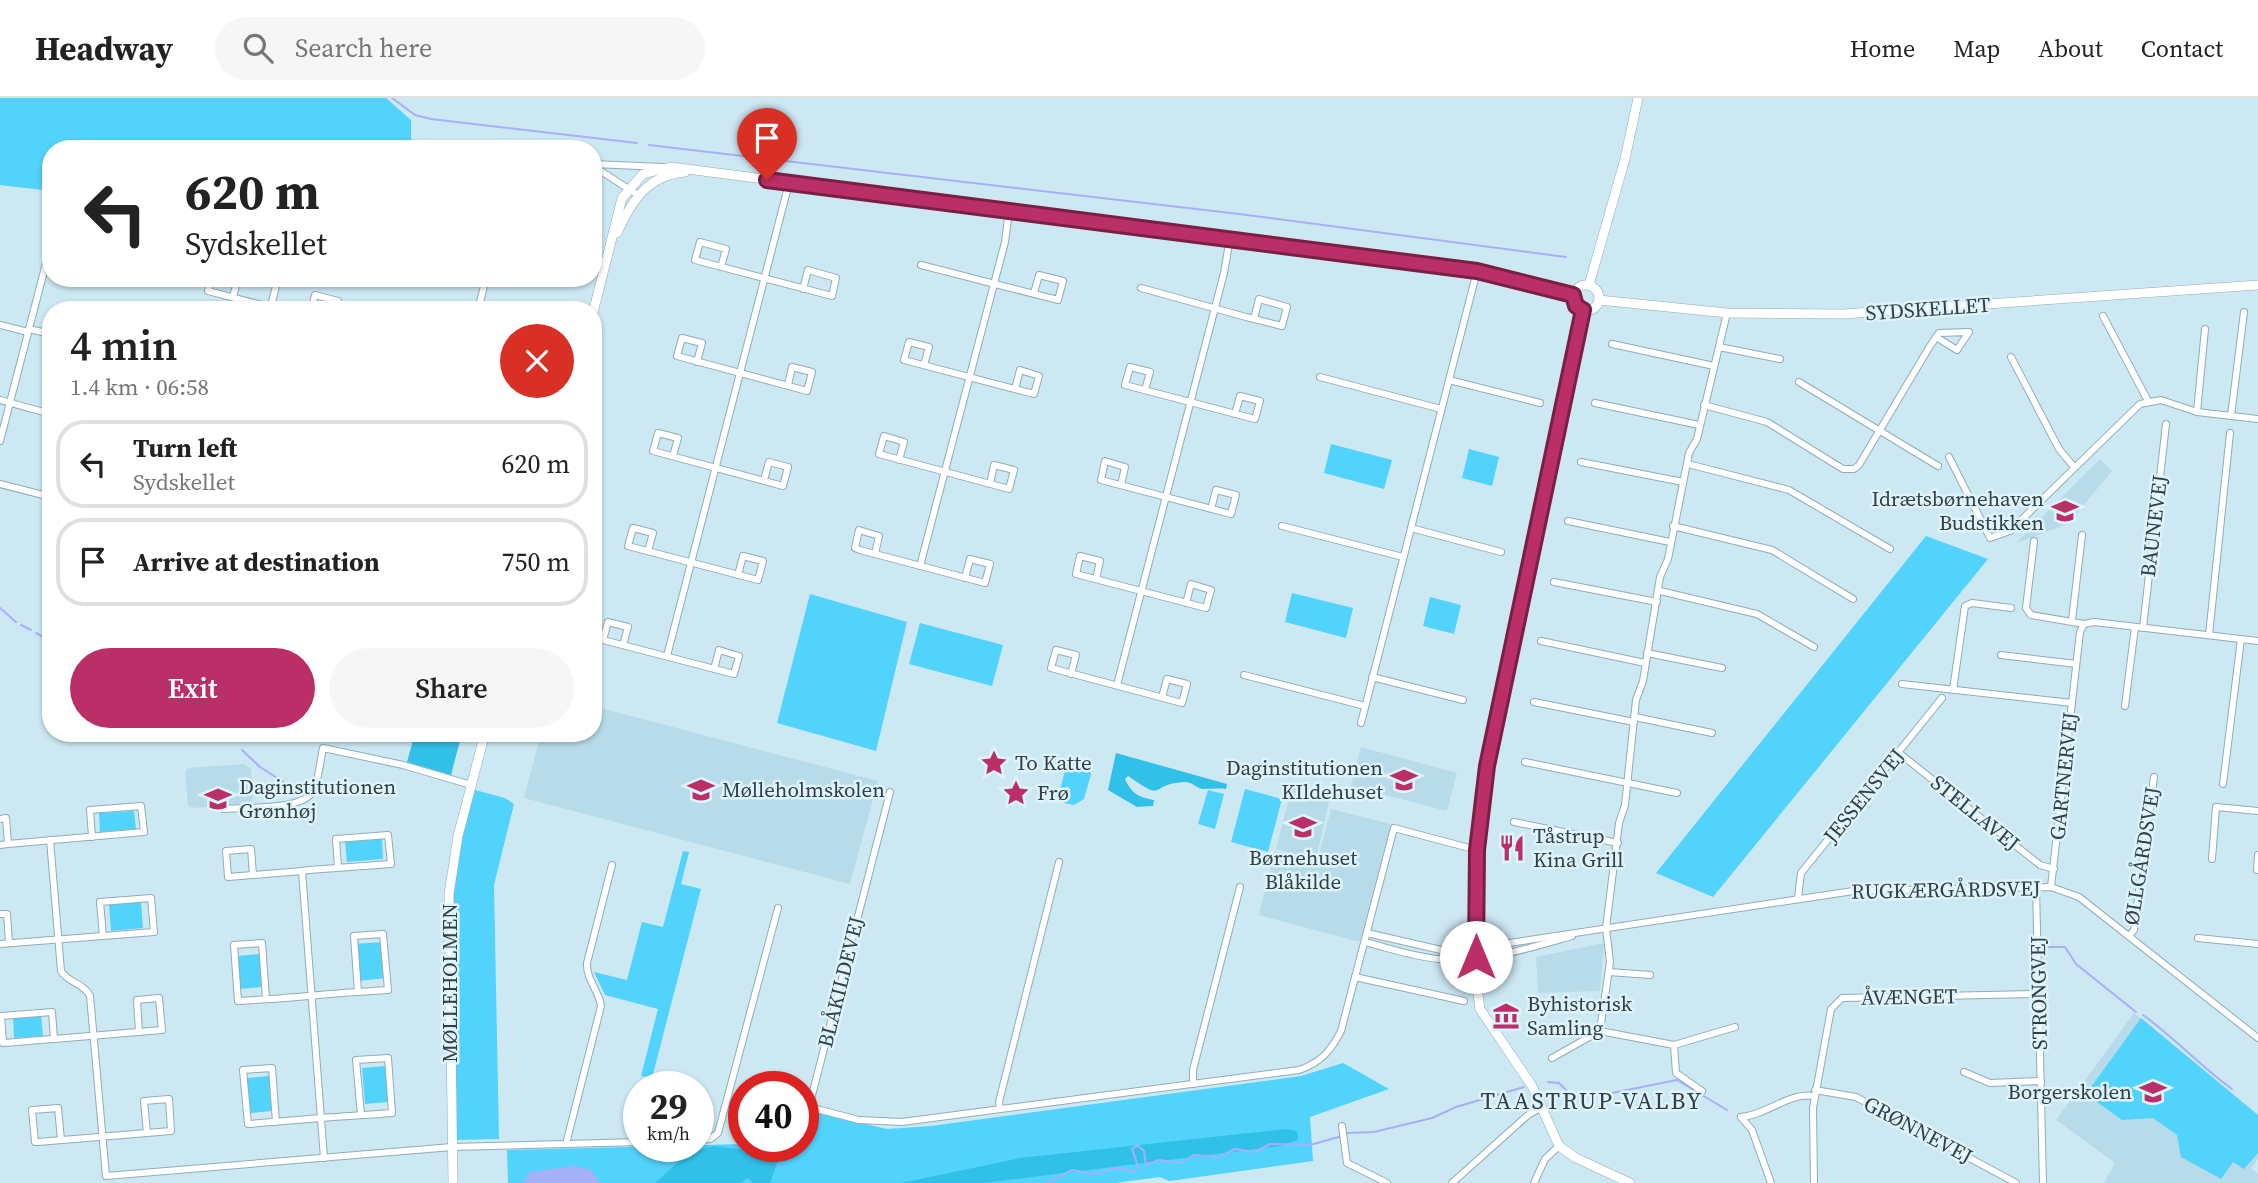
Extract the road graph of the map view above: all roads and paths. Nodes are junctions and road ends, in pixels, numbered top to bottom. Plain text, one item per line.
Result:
1 (1638, 98) edge
2 (602, 165) edge
3 (663, 167) junction
4 (602, 171) edge
5 (701, 172) junction
6 (789, 183) junction
7 (628, 188) junction
8 (638, 195) junction
9 (1009, 211) junction
10 (1230, 239) junction
11 (610, 247) junction
12 (921, 265) dead end
13 (721, 267) junction
14 (1477, 271) junction
15 (602, 278) edge
16 (767, 279) junction
17 (42, 282) edge
18 (993, 283) junction
19 (1589, 285) junction
20 (2258, 285) edge
21 (209, 287) edge
22 (236, 287) edge
23 (1141, 288) dead end
24 (803, 289) junction
25 (1034, 293) junction
26 (1573, 295) junction
27 (233, 297) junction
28 (1599, 300) junction
29 (246, 301) edge
30 (313, 301) edge
31 (338, 301) edge
32 (1214, 308) junction
33 (1583, 310) junction
34 (2244, 312) dead end
35 (1727, 313) junction
36 (2103, 316) dead end
37 (1254, 318) junction
38 (0, 325) edge
39 (2205, 329) dead end
40 (29, 330) junction
41 (42, 332) edge
42 (1936, 337) junction
43 (1612, 344) dead end
44 (1719, 347) junction
45 (2011, 357) dead end
46 (1780, 359) dead end
47 (697, 362) junction
48 (924, 365) junction
49 (1714, 366) junction
50 (742, 373) junction
51 (969, 377) junction
52 (1320, 377) dead end
53 (1449, 380) junction
54 (1799, 382) dead end
55 (788, 386) junction
56 (1015, 389) junction
57 (1145, 390) junction
58 (0, 400) edge
59 (2148, 401) junction
60 (1190, 402) junction
61 (10, 403) junction
62 (1540, 403) dead end
63 (1595, 403) dead end
64 (1704, 405) junction
65 (1441, 409) junction
66 (42, 412) edge
67 (2197, 412) junction
68 (1235, 414) junction
69 (2231, 416) junction
70 (2258, 419) edge
71 (2166, 424) dead end
72 (1699, 425) junction
73 (1880, 431) junction
74 (2230, 433) dead end
75 (0, 441) edge
76 (673, 456) junction
77 (1949, 457) dead end
78 (899, 460) junction
79 (1581, 461) dead end
80 (1688, 464) junction
81 (1938, 466) dead end
82 (2074, 467) junction
83 (717, 468) junction
84 (944, 472) junction
85 (764, 480) junction
86 (1683, 482) junction
87 (0, 484) edge
88 (990, 484) junction
89 (1121, 485) junction
90 (42, 495) edge
91 (1166, 496) junction
92 (1211, 509) junction
93 (1568, 521) dead end
94 (1282, 526) dead end
95 (1673, 526) junction
96 (1411, 528) junction
97 (2082, 535) dead end
98 (2034, 541) dead end
99 (1670, 542) junction
100 (1890, 549) dead end
101 (648, 551) junction
102 (1501, 552) dead end
103 (875, 554) junction
104 (1403, 557) junction
105 (692, 563) junction
106 (920, 566) junction
107 (738, 575) junction
108 (965, 578) junction
109 (1096, 579) junction
110 (1554, 582) dead end
111 (1141, 591) junction
112 (1660, 591) junction
113 (1853, 598) dead end
114 (1657, 602) junction
115 (1186, 603) junction
116 (2011, 608) dead end
117 (2072, 620) junction
118 (2084, 625) junction
119 (2135, 627) junction
120 (2143, 628) junction
121 (2209, 635) junction
122 (2241, 639) junction
123 (1541, 641) dead end
124 (2258, 641) edge
125 (623, 645) junction
126 (1814, 647) dead end
127 (1647, 653) junction
128 (2001, 655) dead end
129 (667, 656) junction
130 (1645, 663) junction
131 (2076, 664) junction
132 (1722, 668) dead end
133 (714, 669) junction
134 (1071, 674) junction
135 (1244, 675) dead end
136 (1372, 677) junction
137 (1902, 684) dead end
138 (1117, 685) junction
139 (1953, 690) junction
140 (1162, 697) junction
141 (1942, 698) dead end
142 (1463, 700) dead end
143 (1534, 702) dead end
144 (2072, 704) junction
145 (1365, 706) junction
146 (2125, 706) dead end
147 (1635, 720) junction
148 (1361, 723) dead end
149 (1712, 733) dead end
150 (483, 742) edge
151 (1899, 752) junction
152 (1525, 762) dead end
153 (2154, 777) dead end
154 (1626, 783) junction
155 (2223, 784) dead end
156 (471, 785) junction
157 (890, 792) dead end
158 (1676, 793) dead end
159 (224, 809) dead end
160 (2258, 811) edge
161 (0, 819) edge
162 (1514, 822) dead end
163 (92, 837) junction
164 (50, 840) junction
165 (8, 844) junction
166 (1618, 844) junction
167 (0, 845) edge
168 (1477, 850) junction
169 (2258, 855) edge
170 (2212, 859) dead end
171 (1059, 862) dead end
172 (612, 865) dead end
173 (338, 868) junction
174 (2054, 869) junction
175 (2257, 870) edge
176 (302, 871) junction
177 (253, 875) junction
178 (1240, 887) dead end
179 (2036, 887) junction
180 (2051, 887) junction
181 (1798, 898) junction
182 (778, 908) dead end
183 (0, 915) edge
184 (1606, 928) junction
185 (1367, 933) junction
186 (2130, 935) junction
187 (103, 936) junction
188 (2198, 938) dead end
189 (59, 939) junction
190 (1365, 942) junction
191 (9, 943) junction
192 (0, 944) edge
193 (2258, 944) edge
194 (1476, 953) junction
195 (1609, 972) junction
196 (1650, 975) dead end
197 (1355, 977) junction
198 (358, 992) junction
199 (2038, 995) junction
200 (312, 996) junction
201 (266, 999) junction
202 (1464, 1001) dead end
203 (1735, 1027) dead end
204 (1600, 1031) junction
205 (139, 1032) junction
206 (95, 1036) junction
207 (2258, 1038) edge
208 (54, 1039) junction
209 (1674, 1045) junction
210 (1552, 1058) dead end
211 (1964, 1072) dead end
212 (2041, 1081) junction
213 (1193, 1084) junction
214 (1702, 1091) dead end
215 (1815, 1093) junction
216 (1542, 1107) junction
217 (1000, 1109) junction
218 (361, 1115) junction
219 (321, 1118) junction
220 (276, 1122) junction
221 (1344, 1131) dead end
222 (147, 1133) junction
223 (103, 1136) junction
224 (714, 1136) edge
225 (61, 1140) junction
226 (623, 1142) edge
227 (566, 1144) junction
228 (1559, 1146) junction
229 (452, 1147) junction
230 (324, 1158) junction
231 (453, 1183) edge
232 (1387, 1183) edge
233 (1452, 1183) edge
234 (1534, 1183) edge
235 (1630, 1183) edge
236 (1771, 1183) edge
237 (1814, 1183) edge
238 (2016, 1183) edge
239 (2043, 1183) edge

1 - 19 street
2 - 3 street
3 - 5 street
3 - 7 street
4 - 7 street
5 - 6 street
5 - 8 street
6 - 9 street
6 - 16 street
7 - 8 street
7 - 11 street
8 - 11 street
9 - 10 street
9 - 18 street
10 - 14 street
10 - 32 street
11 - 15 street
12 - 18 street
13 - 13 street
13 - 16 street
14 - 26 street
14 - 53 street
16 - 24 street
16 - 50 street
17 - 40 street
18 - 25 street
18 - 51 street
19 - 26 street
19 - 28 street
20 - 35 street, SYDSKELLET
21 - 27 street
22 - 27 street
23 - 32 street
24 - 24 street
25 - 25 street
26 - 33 street
27 - 29 street
28 - 33 street
28 - 35 street, SYDSKELLET
30 - 31 street
32 - 37 street
32 - 60 street
33 - 168 street
34 - 69 street
35 - 44 street
36 - 59 street
37 - 37 street
38 - 40 street
39 - 67 street
40 - 41 street
40 - 61 street
42 - 42 street
42 - 73 street
43 - 49 street
44 - 46 street
44 - 49 street
45 - 82 street
47 - 47 street
47 - 50 street
48 - 48 street
48 - 51 street
49 - 64 street
50 - 55 street
50 - 83 street
51 - 56 street
51 - 84 street
52 - 65 street
53 - 62 street
53 - 65 street
54 - 73 street
55 - 55 street
56 - 56 street
57 - 57 street
57 - 60 street
58 - 61 street
59 - 67 street
59 - 82 street
60 - 68 street
60 - 91 street
61 - 66 street
61 - 75 street
63 - 72 street
64 - 72 street
64 - 73 street
65 - 96 street
67 - 69 street
68 - 68 street
69 - 70 street
71 - 120 street, BAUNEVEJ
72 - 80 street
73 - 81 street
74 - 121 street
76 - 76 street
76 - 83 street
77 - 82 street
78 - 78 street
78 - 84 street
79 - 86 street
80 - 86 street
80 - 100 street
83 - 85 street
83 - 105 street
84 - 88 street
84 - 106 street
85 - 85 street
86 - 95 street
87 - 90 street
88 - 88 street
89 - 89 street
89 - 91 street
91 - 92 street
91 - 111 street
92 - 92 street
93 - 99 street
94 - 104 street
95 - 99 street
95 - 113 street
96 - 102 street
96 - 104 street
97 - 117 street
98 - 117 street
99 - 112 street
101 - 101 street
101 - 105 street
103 - 103 street
103 - 106 street
104 - 136 street
105 - 107 street
105 - 129 street
106 - 108 street
107 - 107 street
108 - 108 street
109 - 109 street
109 - 111 street
110 - 114 street
111 - 115 street
111 - 138 street
112 - 114 street
112 - 126 street
114 - 127 street
115 - 115 street
116 - 139 street
117 - 118 street
118 - 119 street
118 - 131 street, GARTNERVEJ
119 - 120 street
119 - 146 street
120 - 121 street
121 - 122 street
122 - 124 street
122 - 155 street
123 - 130 street
125 - 125 street
125 - 129 street
127 - 130 street
127 - 132 street
128 - 131 street
129 - 133 street
130 - 147 street
131 - 144 street, GARTNERVEJ
133 - 133 street
134 - 134 street
134 - 138 street
135 - 145 street
136 - 142 street
136 - 145 street
137 - 139 street
138 - 140 street
139 - 144 street
140 - 140 street
141 - 151 street, JESSENSVEJ
143 - 147 street
144 - 174 street, GARTNERVEJ
145 - 148 street
147 - 149 street
147 - 154 street
150 - 156 street, MØLLEHOLMEN
151 - 174 street, STELLAVEJ
151 - 181 street, JESSENSVEJ
152 - 154 street
153 - 186 street, ØLLGÅRDSVEJ
154 - 158 street
154 - 166 street
156 - 159 street
156 - 229 street, MØLLEHOLMEN
157 - 217 street, BLÅKILDEVEJ
160 - 170 street
161 - 165 street
162 - 166 street
163 - 163 street
163 - 164 street
164 - 165 street
164 - 189 street
165 - 167 street
166 - 184 street
168 - 185 street, BLÅKILDEVEJ
168 - 194 street
169 - 175 street
171 - 217 street
172 - 227 street
173 - 173 street
173 - 176 street
174 - 180 street, GARTNERVEJ
176 - 177 street
176 - 200 street
177 - 177 street
178 - 213 street
179 - 180 street, RUGKÆRGÅRDSVEJ
179 - 181 street, RUGKÆRGÅRDSVEJ
179 - 199 street, STRONGVEJ
180 - 186 street, RUGKÆRGÅRDSVEJ
181 - 184 street, RUGKÆRGÅRDSVEJ
182 - 224 street
183 - 191 street
184 - 194 street, RUGKÆRGÅRDSVEJ
184 - 195 street
185 - 190 street, BLÅKILDEVEJ
185 - 194 street
186 - 207 street, RUGKÆRGÅRDSVEJ
187 - 187 street
187 - 189 street
188 - 193 street
189 - 191 street
189 - 206 street
190 - 194 street
190 - 197 street, BLÅKILDEVEJ
191 - 192 street
194 - 216 street
195 - 196 street
195 - 204 street
197 - 202 street
197 - 213 street, BLÅKILDEVEJ
198 - 198 street
198 - 200 street
199 - 212 street, STRONGVEJ
199 - 215 street, ÅVÆNGET
200 - 201 street
200 - 219 street
201 - 201 street
203 - 209 street
204 - 209 street
204 - 210 street
205 - 205 street
205 - 206 street
206 - 208 street
206 - 223 street
208 - 208 street
209 - 214 street
211 - 212 street
212 - 239 street, STRONGVEJ
213 - 217 street, BLÅKILDEVEJ
215 - 236 street
215 - 237 street, ÅVÆNGET
215 - 238 street, GRØNNEVEJ
216 - 228 street
216 - 233 street
218 - 218 street
218 - 219 street
219 - 220 street
219 - 230 street
220 - 220 street
221 - 232 street
222 - 222 street
222 - 223 street
223 - 225 street
223 - 230 street
225 - 225 street
226 - 227 street
227 - 229 street
228 - 234 street
228 - 235 street
229 - 230 street
229 - 231 street, MØLLEHOLMEN

